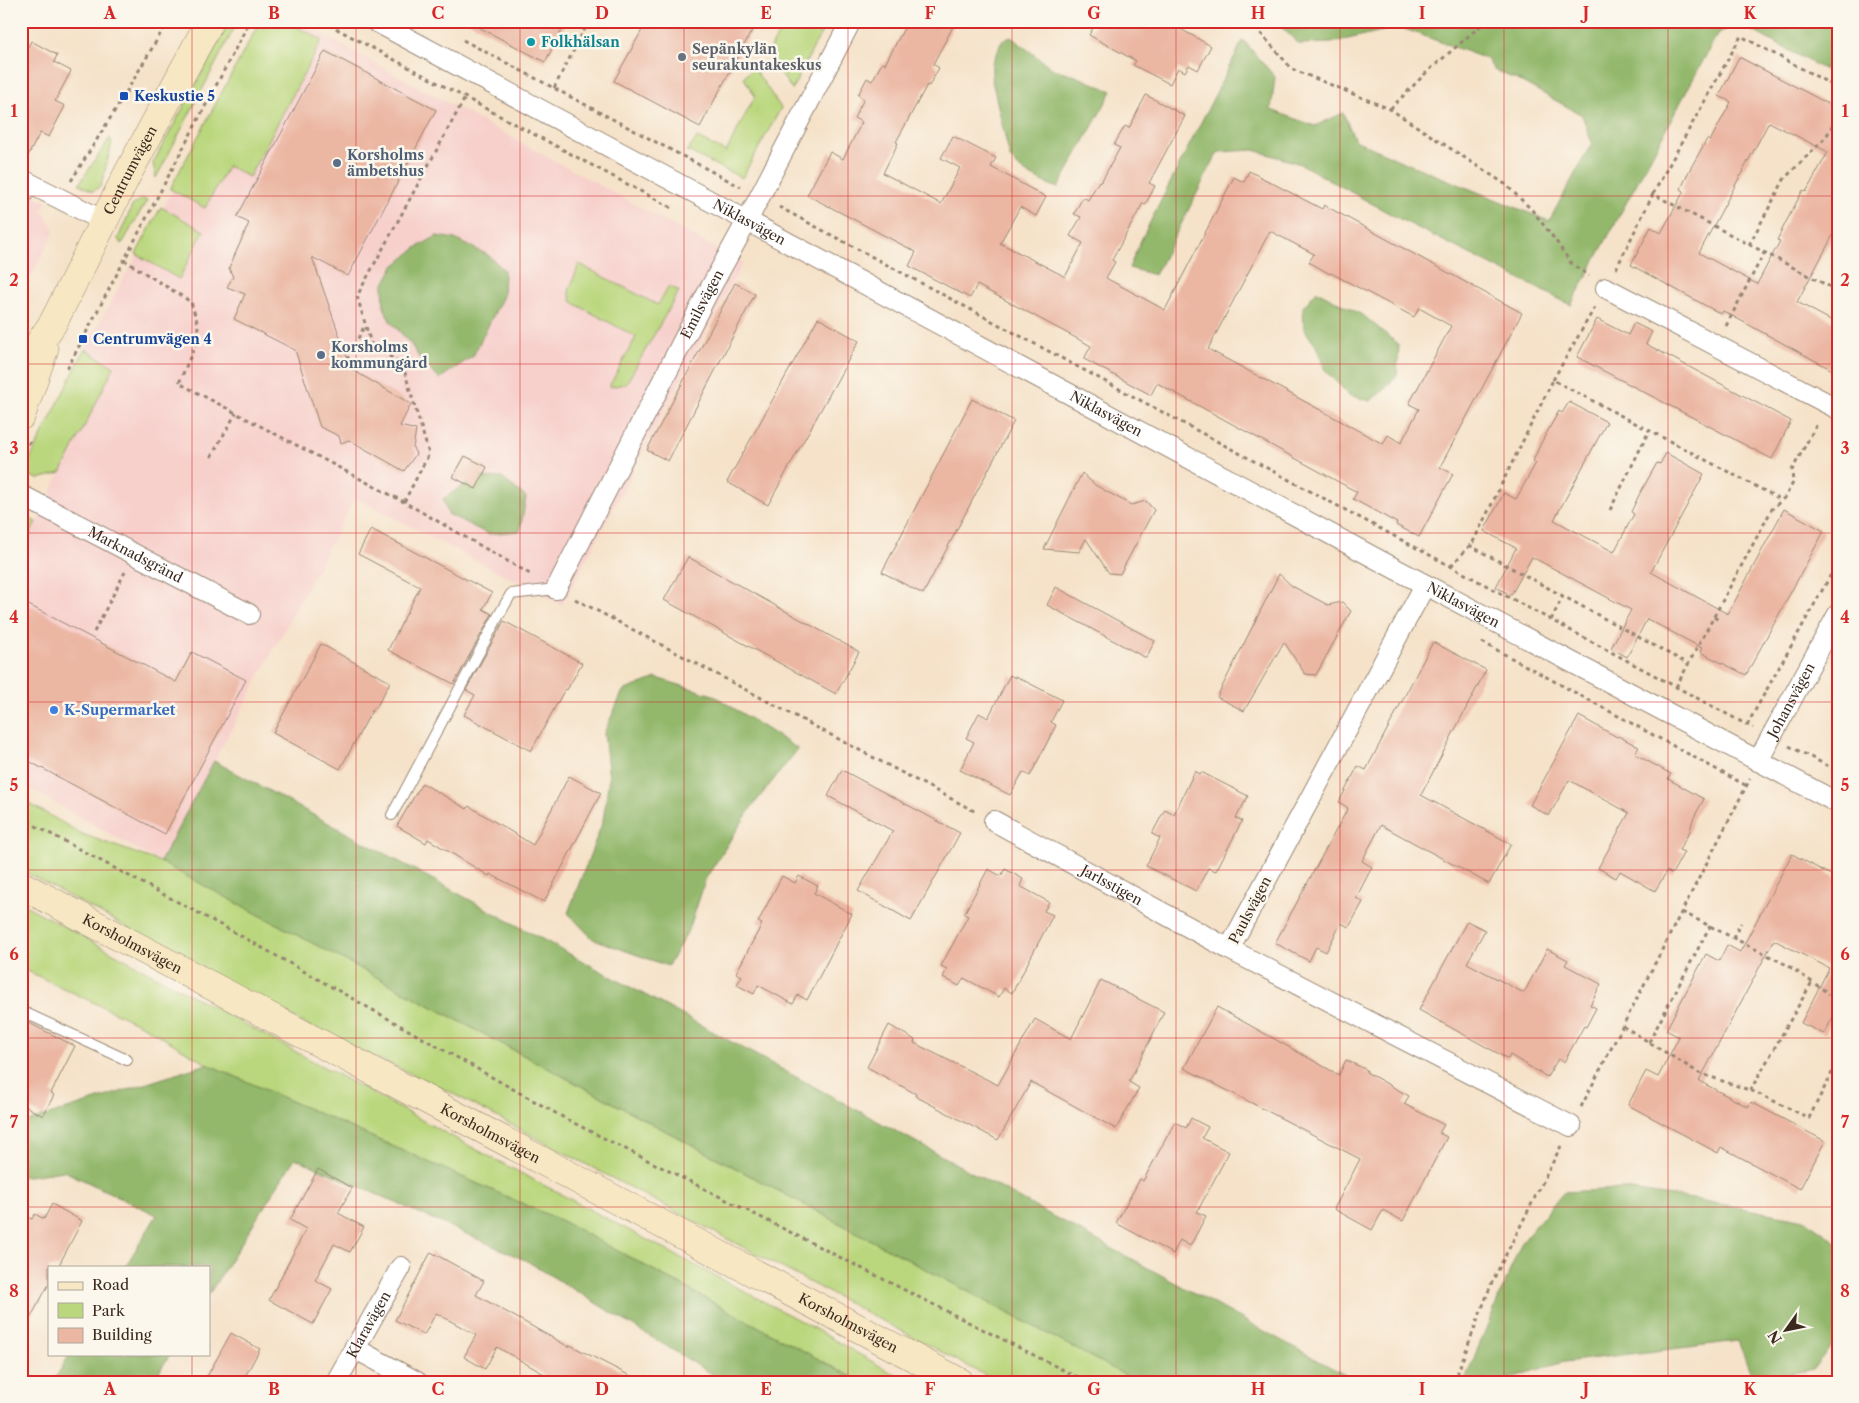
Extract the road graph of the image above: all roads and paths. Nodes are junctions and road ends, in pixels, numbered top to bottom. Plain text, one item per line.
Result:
1 (168, 21) edge
2 (210, 21) edge
3 (250, 21) edge
4 (375, 21) edge
5 (589, 21) edge
6 (851, 21) edge
7 (1250, 21) edge
8 (1486, 21) edge
9 (461, 39) dead end
10 (554, 88) junction
11 (1838, 88) edge
12 (465, 98) dead end
13 (1390, 109) junction
14 (1838, 115) edge
15 (27, 182) edge
16 (1653, 194) junction
17 (760, 197) junction
18 (61, 200) junction
19 (21, 207) edge
20 (104, 221) junction
21 (747, 221) junction
22 (1749, 245) junction
23 (1764, 253) junction
24 (124, 260) junction
25 (1606, 288) junction
26 (1838, 292) edge
27 (53, 322) junction
28 (366, 325) junction
29 (1722, 334) dead end
30 (347, 360) dead end
31 (21, 370) edge
32 (65, 372) dead end
33 (1553, 380) junction
34 (1837, 408) edge
35 (236, 413) junction
36 (28, 423) edge
37 (1649, 430) junction
38 (211, 457) dead end
39 (21, 459) edge
40 (21, 495) edge
41 (1782, 500) junction
42 (404, 502) junction
43 (1610, 510) dead end
44 (1470, 545) junction
45 (135, 554) junction
46 (1838, 562) edge
47 (1451, 566) junction
48 (1425, 585) junction
49 (556, 588) junction
50 (1563, 596) junction
51 (249, 614) dead end
52 (1838, 614) edge
53 (1714, 617) junction
54 (1551, 620) junction
55 (1720, 621) dead end
56 (94, 632) dead end
57 (1688, 664) junction
58 (1676, 687) junction
59 (1748, 725) junction
60 (1772, 738) junction
61 (1758, 761) junction
62 (1838, 771) edge
63 (1838, 803) edge
64 (392, 815) dead end
65 (21, 818) edge
66 (994, 821) joint
67 (21, 885) edge
68 (1682, 912) junction
69 (1741, 923) dead end
70 (1710, 926) junction
71 (1733, 938) junction
72 (1229, 949) junction
73 (1812, 982) junction
74 (1838, 1003) edge
75 (21, 1011) edge
76 (1623, 1026) junction
77 (1649, 1042) junction
78 (127, 1060) dead end
79 (1838, 1061) edge
80 (1750, 1091) junction
81 (1571, 1126) junction
82 (401, 1267) dead end
83 (354, 1348) junction
84 (336, 1382) edge
85 (417, 1382) edge
86 (960, 1382) edge
87 (1087, 1382) edge
88 (1454, 1382) edge

1 - 18 path
2 - 20 main road, Centrumvägen
3 - 24 path
4 - 21 street, Niklasvägen
5 - 10 path
6 - 17 street, Emilsvägen
7 - 13 path
8 - 13 path
9 - 10 path
10 - 17 path
11 - 16 path
12 - 28 path
13 - 25 path
14 - 22 path
15 - 18 street
15 - 19 lane
16 - 22 path
16 - 25 path
17 - 21 street, Emilsvägen
17 - 47 path
18 - 20 street
20 - 27 main road, Centrumvägen
21 - 48 street, Niklasvägen
21 - 49 street, Emilsvägen
22 - 23 path
23 - 26 path
23 - 29 path
24 - 32 path
24 - 35 path
25 - 33 path
25 - 34 street
27 - 31 main road, Centrumvägen
27 - 36 main road, Centrumvägen
28 - 30 path
28 - 42 path
33 - 37 path
33 - 44 path
34 - 41 path
35 - 38 path
35 - 42 path
36 - 39 path
37 - 41 path
37 - 43 path
40 - 45 street, Marknadsgränd
41 - 53 path
42 - 49 path
44 - 47 path
44 - 50 path
45 - 51 street, Marknadsgränd
45 - 56 path
46 - 59 path
47 - 54 path
48 - 61 street, Niklasvägen
48 - 72 street, Paulsvägen
49 - 64 lane
49 - 66 path
50 - 54 path
50 - 57 path
52 - 60 street, Johansvägen
53 - 55 path
53 - 57 path
54 - 58 path
57 - 58 path
58 - 59 path
59 - 60 path
60 - 61 street, Johansvägen
60 - 62 path
61 - 63 street, Niklasvägen
61 - 68 path
65 - 87 path
66 - 72 street, Jarlsstigen
67 - 86 main road, Korsholmsvägen
68 - 70 path
68 - 76 path
69 - 71 path
70 - 71 path
70 - 77 path
71 - 73 path
72 - 81 street, Paulsvägen
73 - 74 path
73 - 80 path
75 - 78 lane
76 - 77 path
76 - 81 path
77 - 80 path
79 - 80 path
81 - 88 path
82 - 83 street, Klaravägen
83 - 84 street, Klaravägen
83 - 85 street

